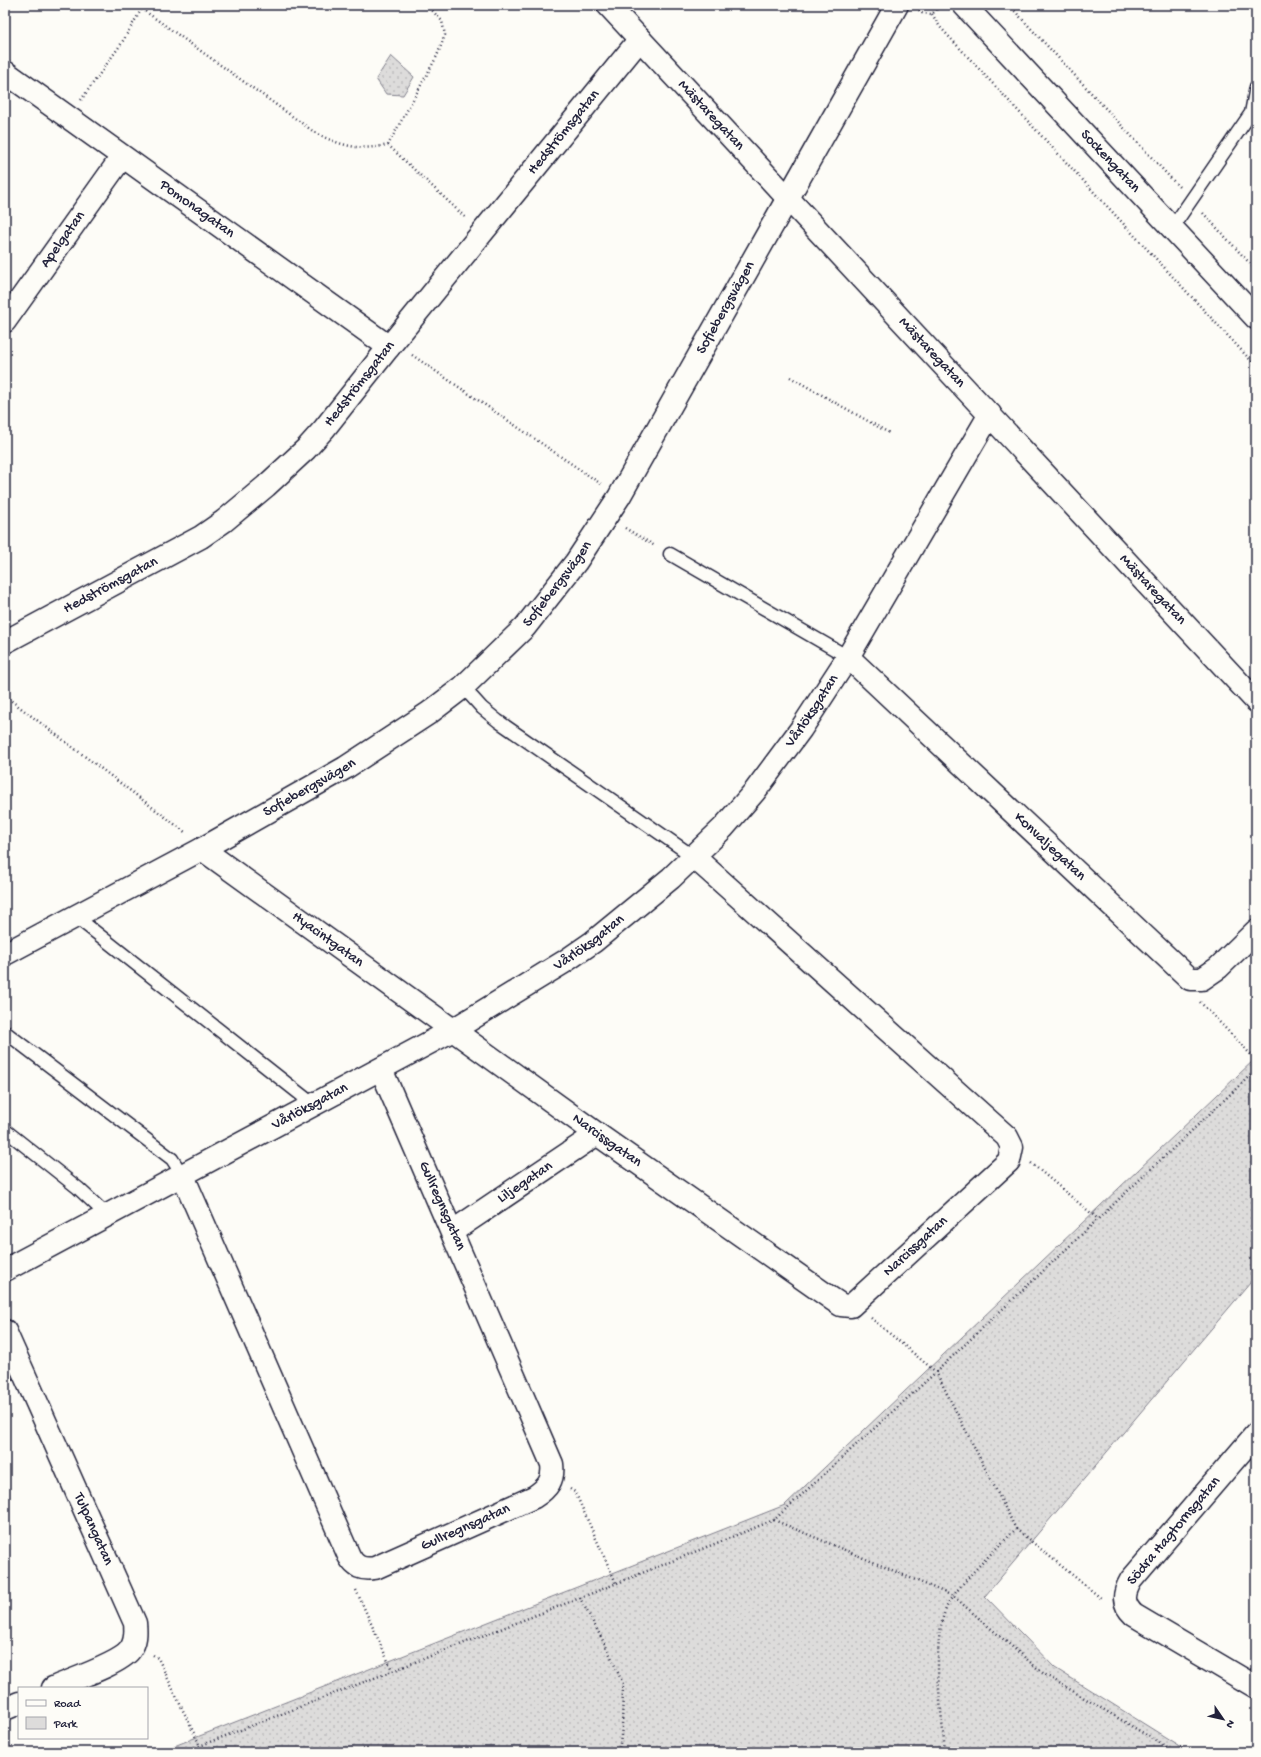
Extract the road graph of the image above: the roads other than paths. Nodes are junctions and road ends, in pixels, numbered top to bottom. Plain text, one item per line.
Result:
1 (608, 5) edge
2 (897, 5) edge
3 (964, 5) edge
4 (640, 39) junction
5 (5, 72) edge
6 (1256, 87) edge
7 (122, 157) junction
8 (789, 198) junction
9 (1172, 228) junction
10 (1256, 318) edge
11 (5, 321) edge
12 (389, 347) junction
13 (990, 414) junction
14 (670, 554) road end
15 (5, 642) edge
16 (848, 657) junction
17 (463, 687) junction
18 (1256, 701) edge
19 (202, 849) junction
20 (694, 858) junction
21 (76, 916) junction
22 (1256, 931) edge
23 (5, 954) edge
24 (453, 1030) junction
25 (5, 1032) edge
26 (381, 1069) junction
27 (314, 1105) junction
28 (5, 1130) edge
29 (597, 1134) junction
30 (183, 1176) junction
31 (108, 1216) junction
32 (453, 1231) junction
33 (5, 1270) edge
34 (5, 1331) edge
35 (1256, 1434) edge
36 (55, 1687) edge
37 (1256, 1687) edge
38 (18, 1703) edge
39 (5, 1709) edge

1 - 4 street, Mästaregatan
2 - 8 street, Sofiebergsvägen
3 - 9 street, Sockengatan
4 - 8 street, Mästaregatan
4 - 12 street, Hedströmsgatan
5 - 7 street, Pomonagatan
6 - 9 lane
7 - 11 street, Apelgatan
7 - 12 street, Pomonagatan
8 - 13 street, Mästaregatan
8 - 17 street, Sofiebergsvägen
9 - 10 street, Sockengatan
12 - 15 street, Hedströmsgatan
13 - 16 street, Vårlöksgatan
13 - 18 street, Mästaregatan
14 - 16 lane
16 - 20 street, Vårlöksgatan
16 - 22 street, Konvaljegatan
17 - 19 street, Sofiebergsvägen
17 - 20 lane
19 - 21 street, Sofiebergsvägen
19 - 24 street, Hyacintgatan
20 - 24 street, Vårlöksgatan
20 - 29 street, Narcissgatan
21 - 23 street, Sofiebergsvägen
21 - 27 lane
24 - 26 street, Vårlöksgatan
24 - 29 street, Narcissgatan
25 - 30 lane
26 - 27 street, Vårlöksgatan
26 - 32 street, Gullregnsgatan
27 - 30 street, Vårlöksgatan
28 - 31 lane
29 - 32 street, Liljegatan
30 - 31 street, Vårlöksgatan
30 - 32 street, Gullregnsgatan
31 - 33 street, Vårlöksgatan
34 - 36 street, Tulpangatan
35 - 37 street, Södra Hagtornsgatan
38 - 39 street

